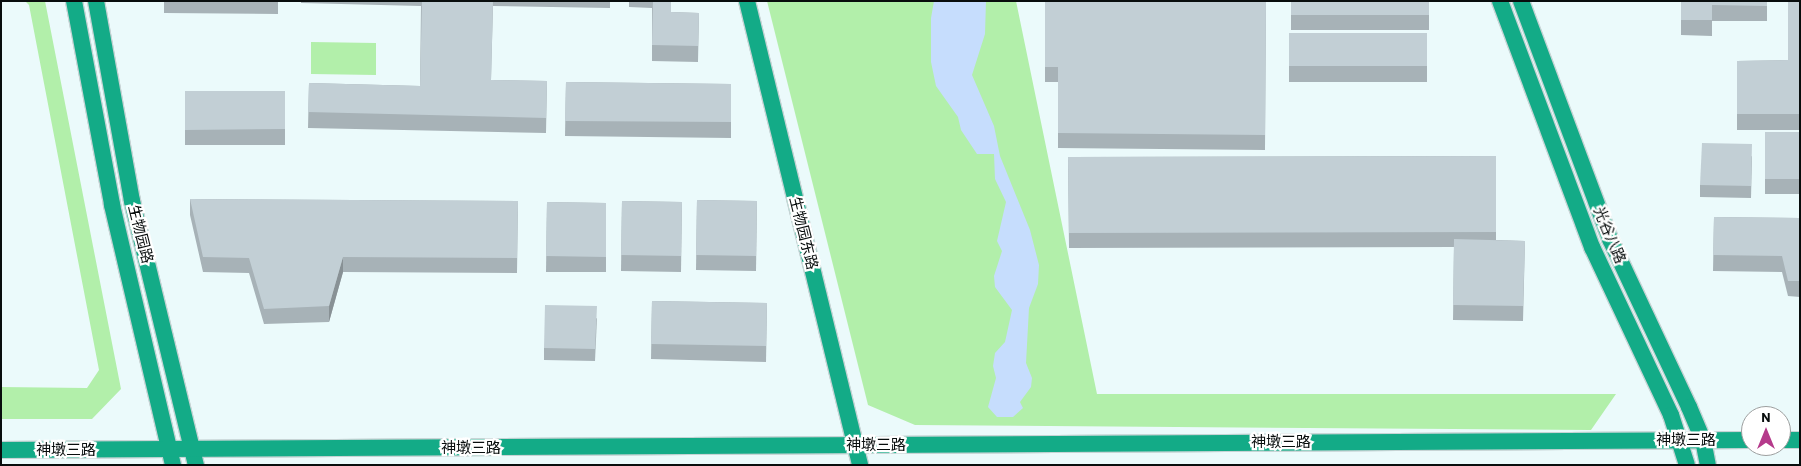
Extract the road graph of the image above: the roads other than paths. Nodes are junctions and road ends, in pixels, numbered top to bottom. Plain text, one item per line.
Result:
1 (74, 1) edge
2 (96, 1) edge
3 (747, 1) edge
4 (1500, 1) edge
5 (1521, 1) edge
6 (1680, 440) junction
7 (1703, 440) junction
8 (1741, 440) edge
9 (857, 445) junction
10 (1, 450) edge
11 (172, 458) edge
12 (194, 458) edge
13 (860, 465) edge
14 (1687, 465) edge
15 (1708, 465) edge

1 - 11 street, 生物园路
2 - 12 street, 生物园路
3 - 9 street, 生物园东路
4 - 6 street, 光谷八路
5 - 7 street, 光谷八路
6 - 7 street, 神墩三路
6 - 9 street, 神墩三路
6 - 14 street, 光谷八路
7 - 8 street, 神墩三路
7 - 15 street, 光谷八路
9 - 12 street, 神墩三路
9 - 13 street, 生物园东路
10 - 11 street, 神墩三路
11 - 12 street, 神墩三路

